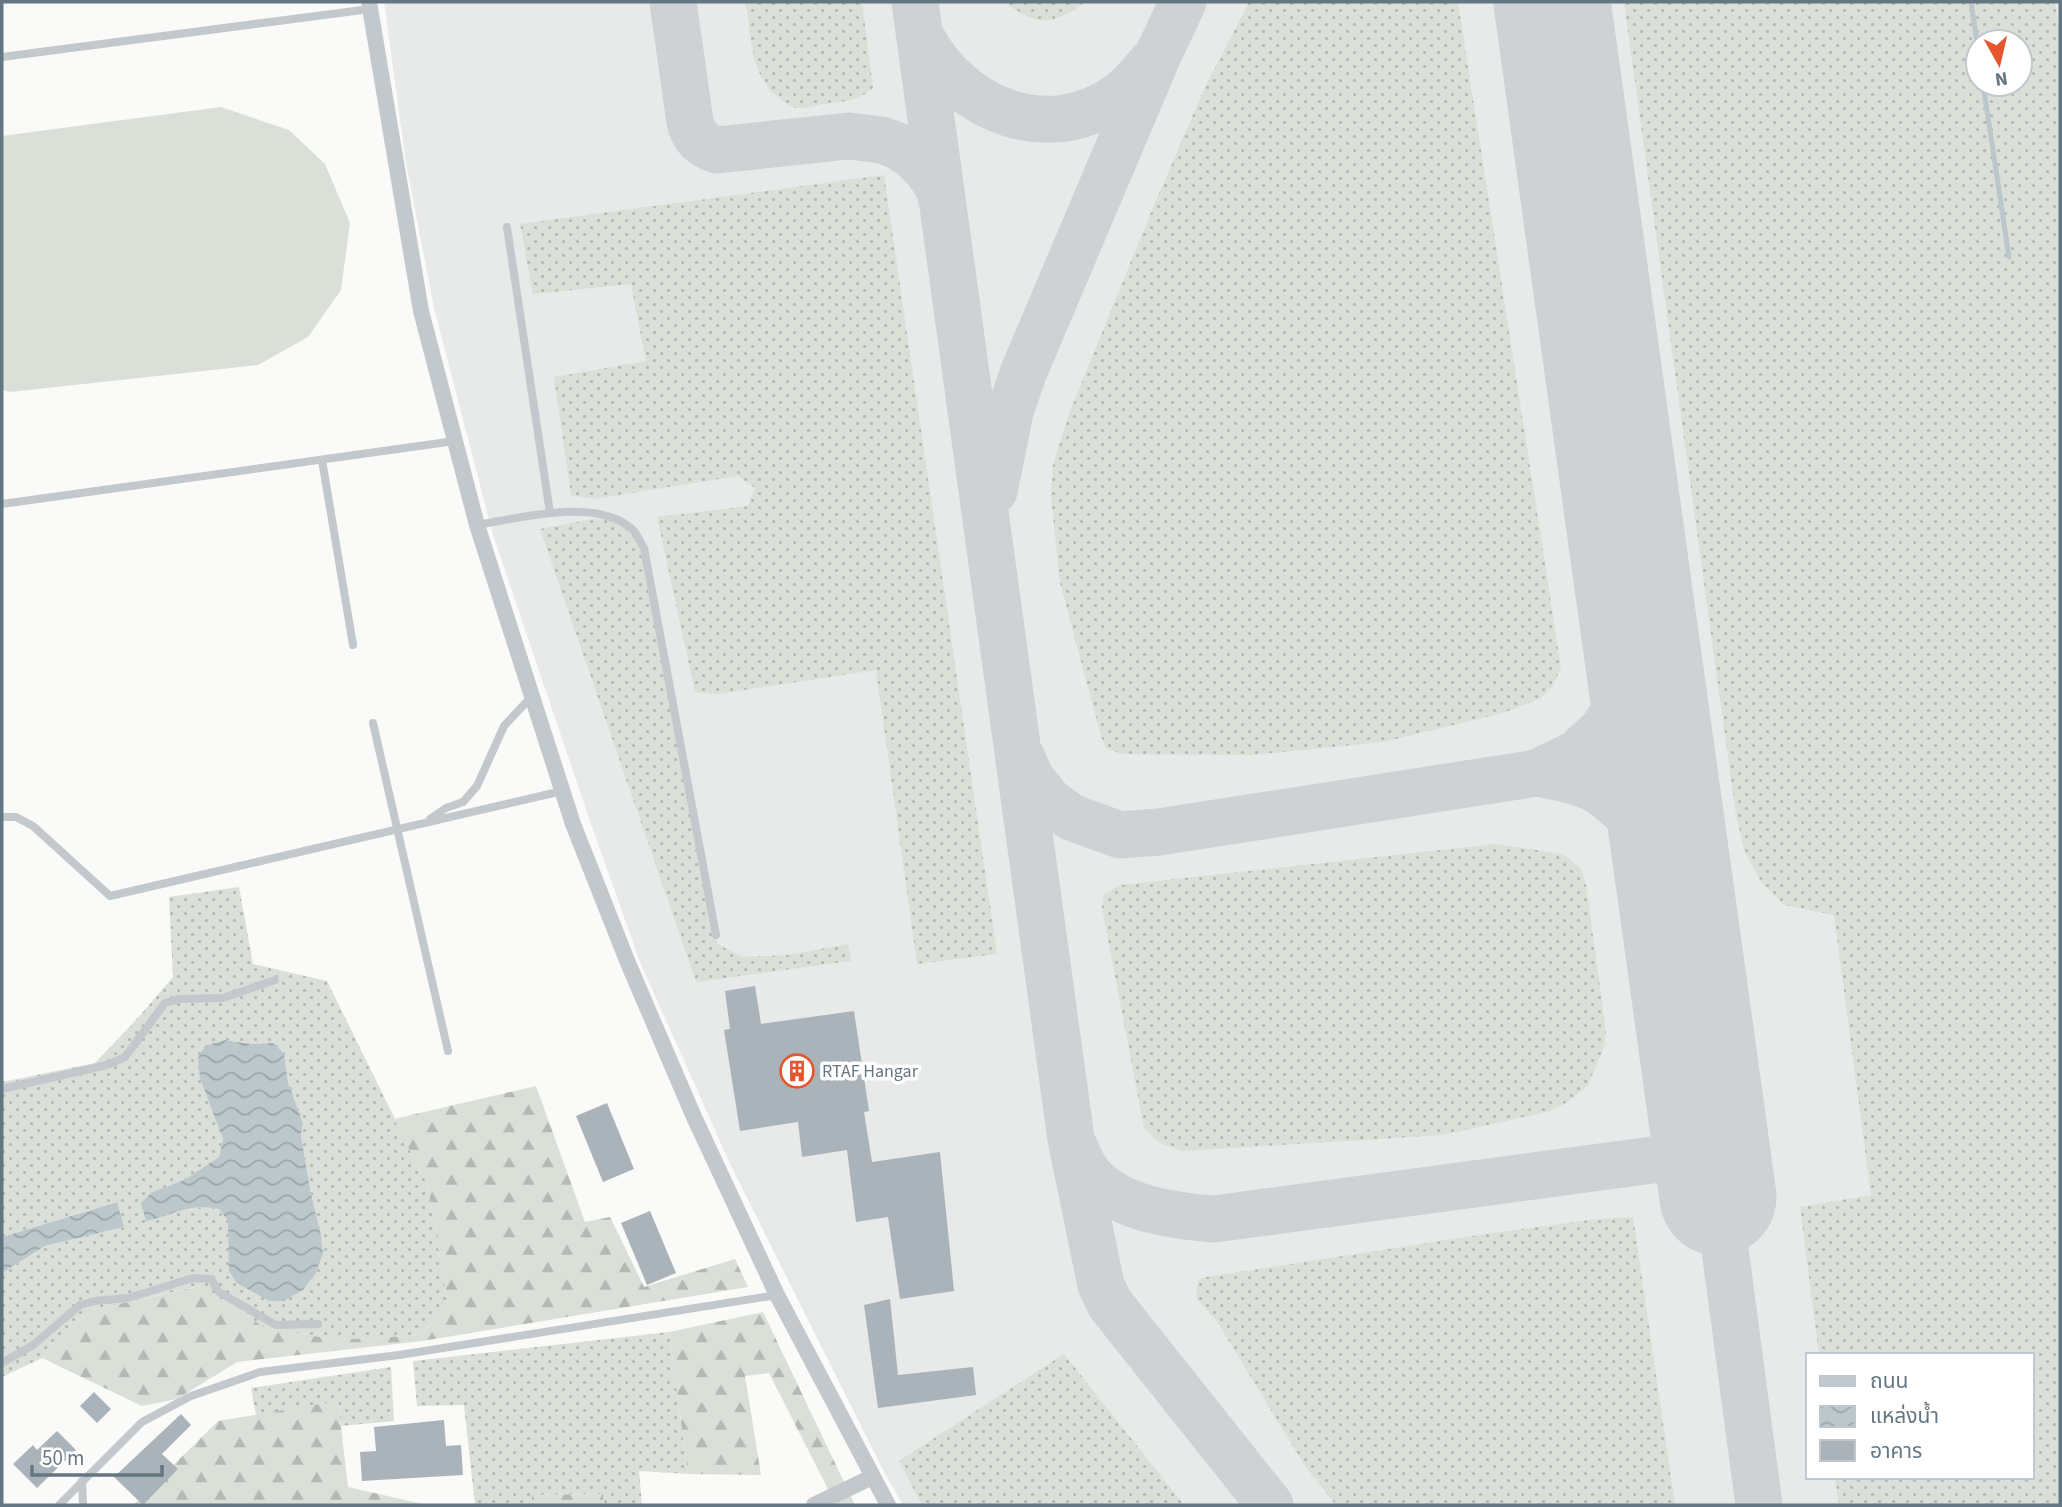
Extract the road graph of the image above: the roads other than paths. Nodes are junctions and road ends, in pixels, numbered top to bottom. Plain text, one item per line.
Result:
1 (370, 6) edge
2 (2, 57) edge
3 (507, 227) dead end
4 (455, 442) junction
5 (322, 460) junction
6 (2, 504) edge
7 (550, 513) junction
8 (477, 525) junction
9 (353, 645) dead end
10 (532, 696) junction
11 (373, 723) dead end
12 (562, 791) junction
13 (2, 817) edge
14 (424, 823) junction
15 (397, 829) junction
16 (716, 935) dead end
17 (275, 980) dead end
18 (448, 1051) dead end
19 (2, 1089) edge
20 (777, 1295) junction
21 (318, 1324) dead end
22 (2, 1363) edge
23 (873, 1477) junction
24 (82, 1481) junction
25 (59, 1505) edge
26 (83, 1505) edge
27 (814, 1505) edge
28 (888, 1505) edge

1 - 2 lane
1 - 4 street
3 - 7 lane
4 - 5 lane
4 - 8 street
5 - 6 lane
5 - 9 lane
7 - 8 lane
7 - 16 lane
8 - 10 street
10 - 12 street
10 - 14 lane
11 - 15 lane
12 - 14 lane
12 - 20 street
13 - 15 lane
14 - 15 lane
15 - 18 lane
17 - 19 lane
20 - 23 street
20 - 24 lane
21 - 22 lane
23 - 27 street
23 - 28 street
24 - 25 lane
24 - 26 lane

